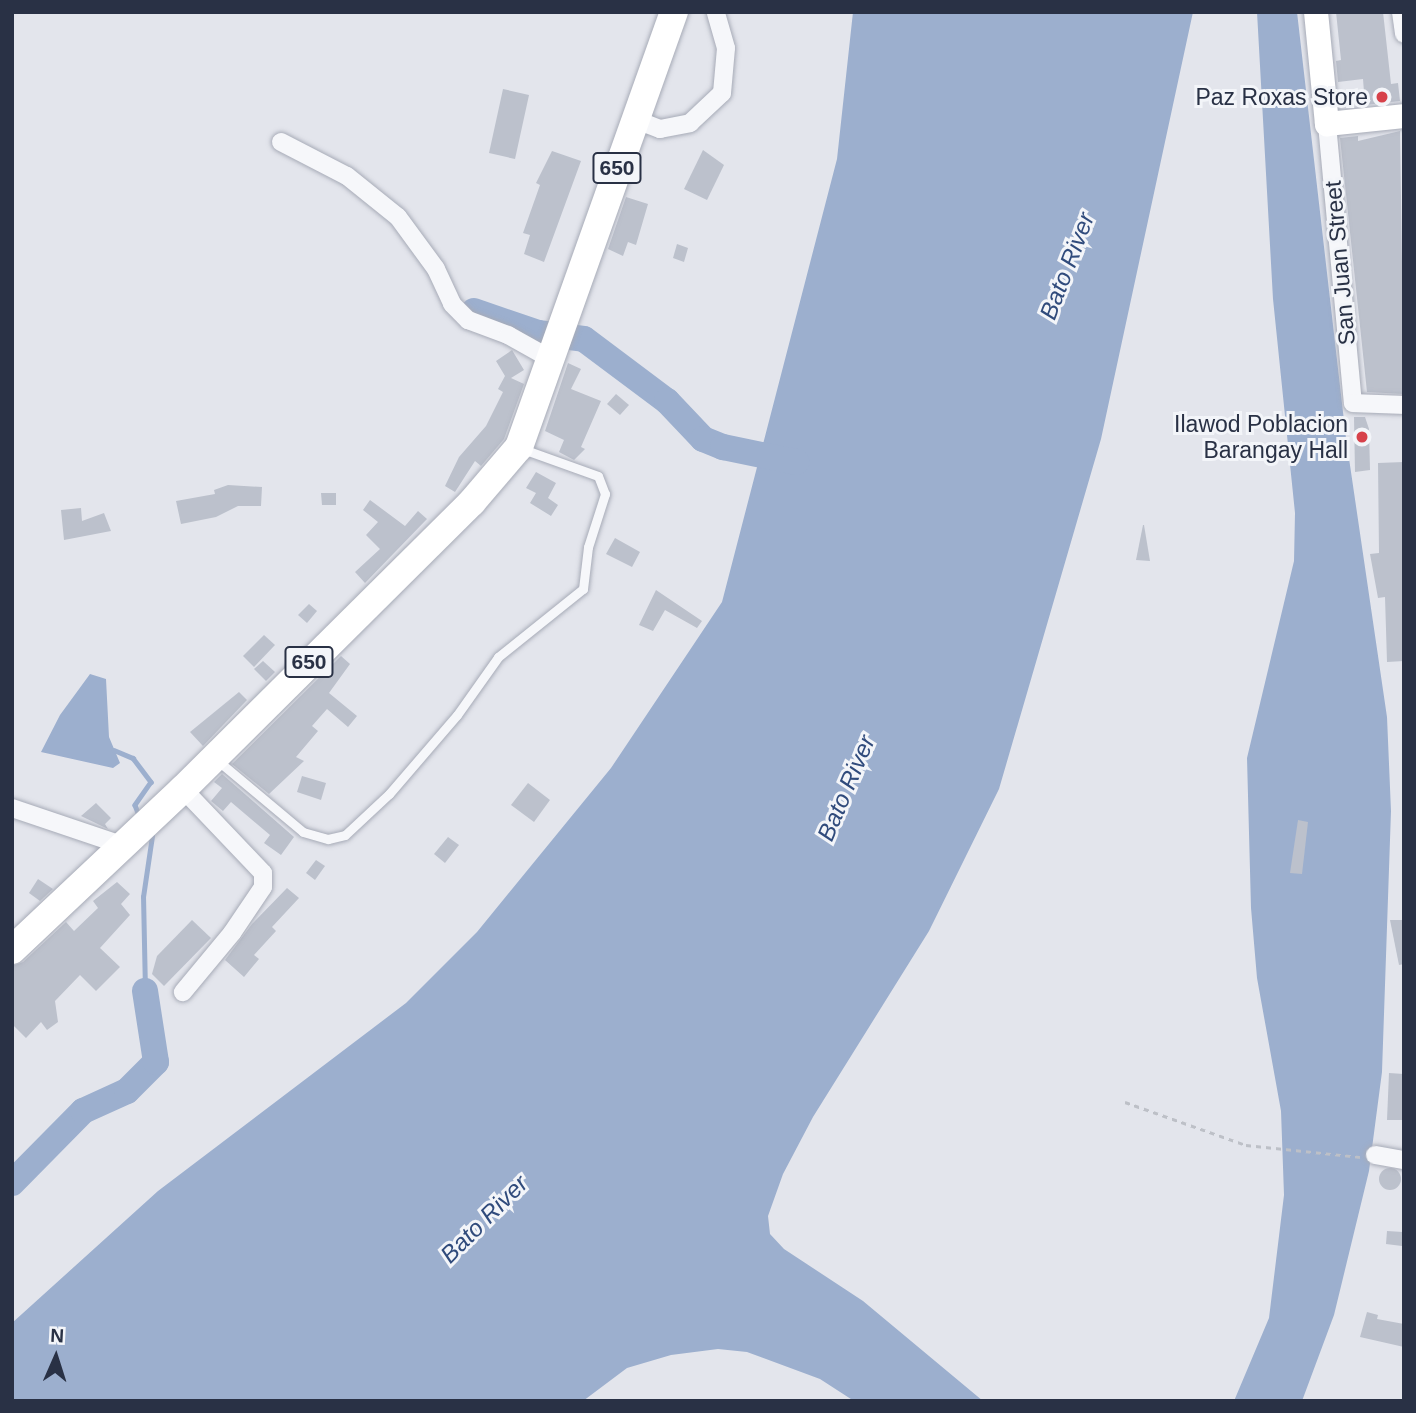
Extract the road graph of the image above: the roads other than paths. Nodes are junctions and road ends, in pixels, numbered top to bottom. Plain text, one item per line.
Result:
1 (674, 12) edge
2 (716, 12) edge
3 (1316, 12) edge
4 (1401, 12) edge
5 (1404, 34) edge
6 (1404, 116) edge
7 (634, 119) junction
8 (1327, 124) junction
9 (281, 142) dead end
10 (557, 342) junction
11 (1404, 405) edge
12 (519, 447) junction
13 (214, 758) junction
14 (183, 789) junction
15 (12, 808) edge
16 (124, 846) junction
17 (12, 950) edge
18 (183, 992) dead end
19 (1371, 1157) road end
20 (1404, 1160) edge

1 - 7 main road, 650
2 - 7 street
3 - 8 main road
4 - 5 street
6 - 8 main road
7 - 10 main road, 650
8 - 11 street, San Juan Street
9 - 10 street
10 - 12 main road, 650
12 - 13 main road, 650
12 - 13 lane
13 - 14 main road, 650
14 - 16 main road, 650
14 - 18 street
15 - 16 street
16 - 17 main road, 650
19 - 20 street

